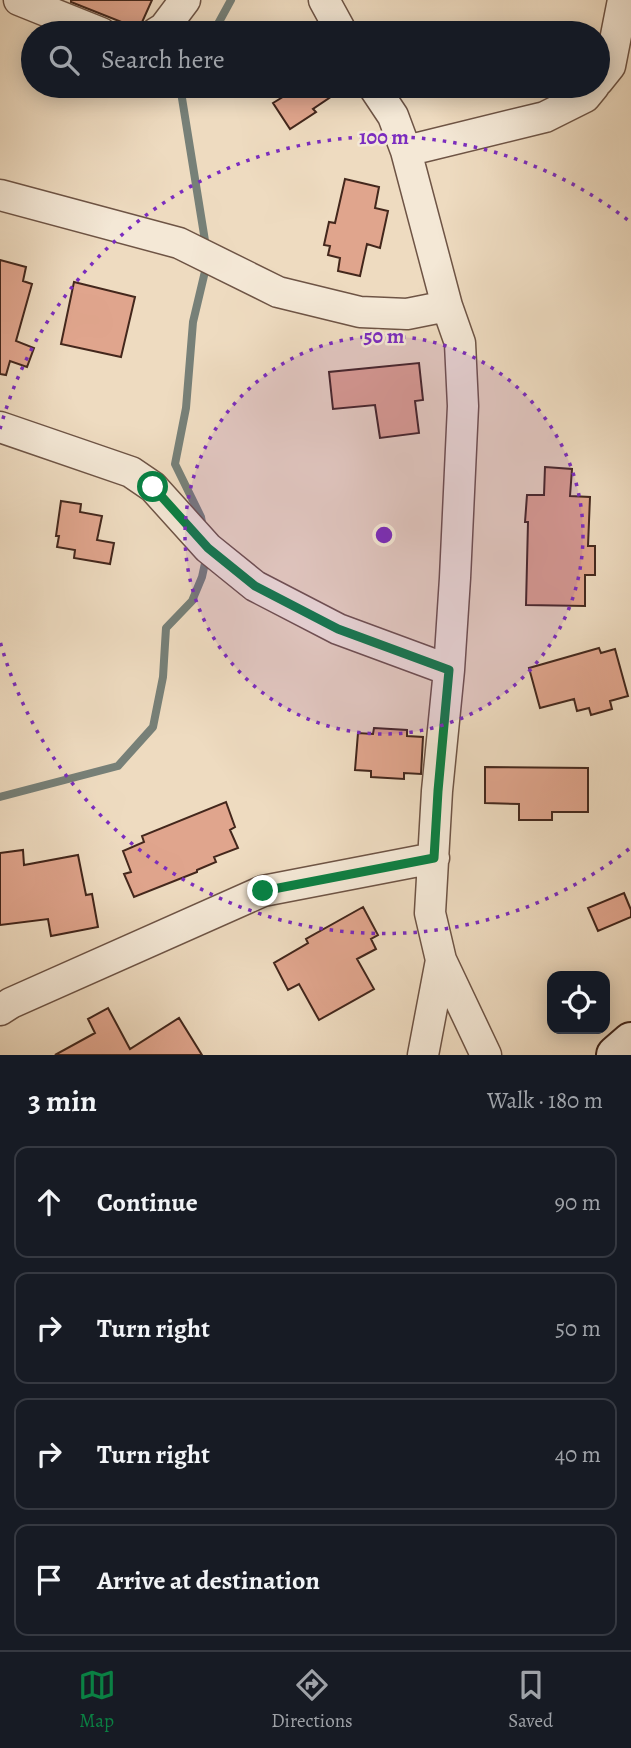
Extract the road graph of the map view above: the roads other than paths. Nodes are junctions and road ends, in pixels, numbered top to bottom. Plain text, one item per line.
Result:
1 (19, 0) edge
2 (185, 0) edge
3 (324, 0) edge
4 (623, 0) edge
5 (71, 21) edge
6 (168, 21) edge
7 (335, 21) edge
8 (610, 66) edge
9 (381, 98) edge
10 (583, 98) edge
11 (406, 151) junction
12 (0, 195) edge
13 (447, 306) junction
14 (0, 427) edge
15 (449, 670) junction
16 (434, 858) junction
17 (441, 960) junction
18 (0, 1010) edge
19 (631, 1042) edge
20 (423, 1055) edge
21 (486, 1055) edge
22 (616, 1055) edge

1 - 5 street
2 - 6 street
3 - 7 street
4 - 8 street
9 - 11 street
10 - 11 street
11 - 13 street
12 - 13 street
13 - 15 street
14 - 15 street
15 - 16 street
16 - 17 street
16 - 18 street
17 - 20 street
17 - 21 street
19 - 22 main road

